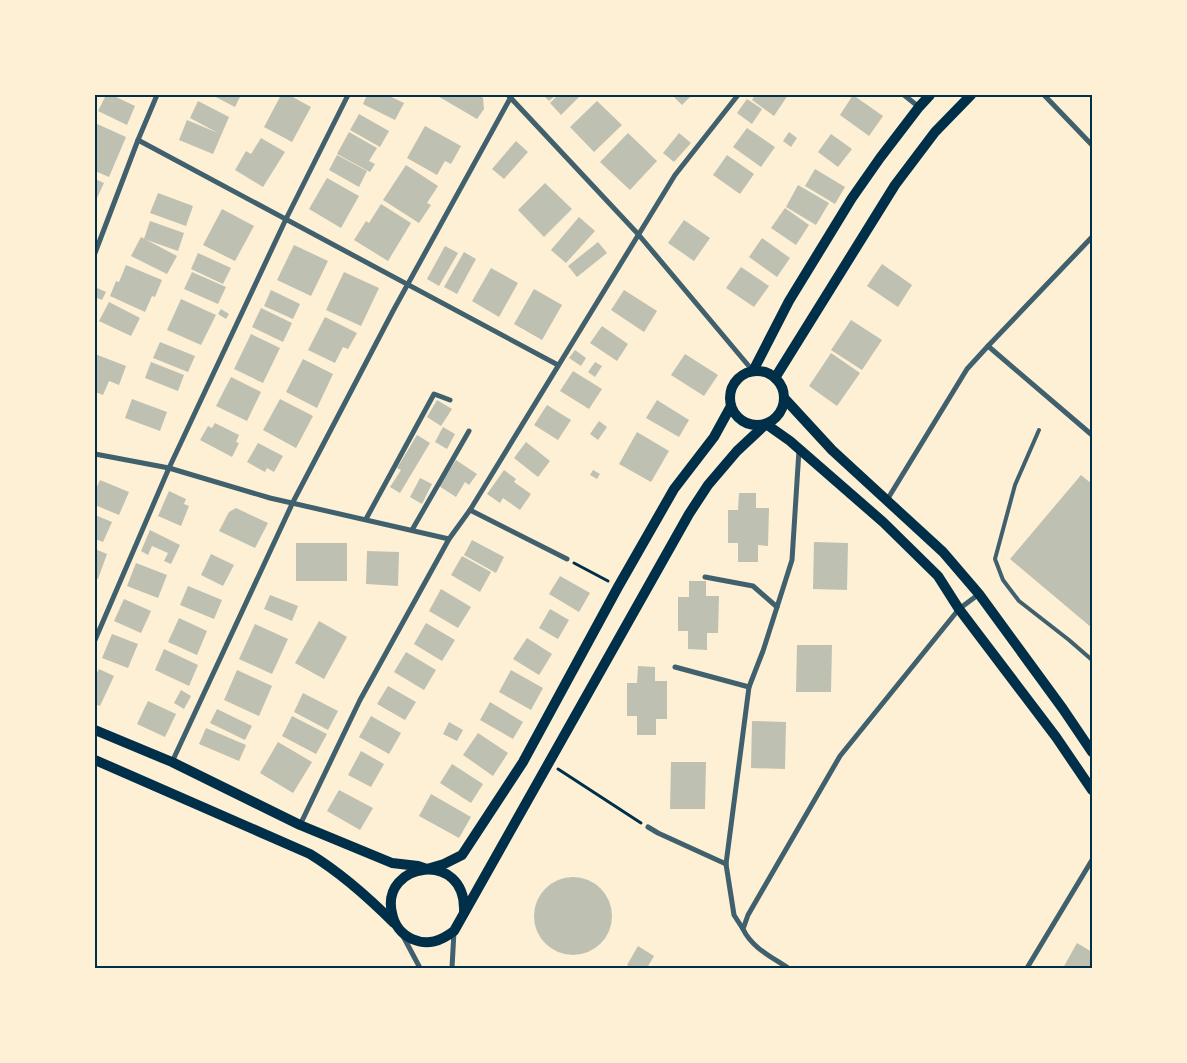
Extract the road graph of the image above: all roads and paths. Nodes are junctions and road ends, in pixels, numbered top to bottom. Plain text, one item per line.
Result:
1 (157, 95) edge
2 (348, 95) edge
3 (738, 95) edge
4 (904, 95) edge
5 (930, 95) edge
6 (971, 95) edge
7 (1044, 95) edge
8 (510, 96) edge
9 (919, 107) junction
10 (138, 140) junction
11 (1092, 145) edge
12 (286, 219) junction
13 (638, 234) junction
14 (1092, 237) edge
15 (95, 253) edge
16 (408, 285) junction
17 (988, 346) junction
18 (558, 365) junction
19 (752, 371) junction
20 (775, 378) junction
21 (785, 399) junction
22 (450, 400) dead end
23 (731, 406) junction
24 (766, 424) junction
25 (1039, 430) dead end
26 (469, 431) dead end
27 (1092, 434) edge
28 (799, 449) junction
29 (95, 454) edge
30 (169, 468) junction
31 (887, 500) junction
32 (293, 502) junction
33 (470, 510) junction
34 (366, 519) junction
35 (412, 530) junction
36 (449, 539) junction
37 (567, 559) joint
38 (705, 577) dead end
39 (618, 587) junction
40 (979, 594) junction
41 (777, 607) junction
42 (959, 609) junction
43 (95, 640) edge
44 (1092, 660) edge
45 (675, 667) dead end
46 (748, 687) junction
47 (95, 730) edge
48 (1092, 752) edge
49 (95, 760) edge
50 (172, 762) junction
51 (549, 764) junction
52 (1092, 790) edge
53 (300, 824) junction
54 (648, 827) joint
55 (1092, 860) edge
56 (726, 864) junction
57 (427, 868) junction
58 (464, 912) junction
59 (743, 929) junction
60 (400, 932) junction
61 (454, 932) junction
62 (420, 968) edge
63 (452, 968) edge
64 (788, 968) edge
65 (1027, 968) edge

1 - 10 street
2 - 12 street
3 - 13 street
4 - 9 street
5 - 9 main road
6 - 20 main road
7 - 11 street
8 - 13 street
8 - 16 street
9 - 19 main road
10 - 12 street
10 - 15 street
12 - 16 street
12 - 30 street
13 - 18 street
13 - 19 street
14 - 17 street
16 - 18 street
16 - 32 street
17 - 27 street
17 - 31 street
18 - 33 street
19 - 20 main road
19 - 23 main road
20 - 21 main road
21 - 24 main road
21 - 31 main road
22 - 34 street
23 - 24 main road
23 - 39 main road
24 - 28 main road
24 - 51 main road
25 - 44 lane
26 - 35 street
28 - 41 street
28 - 42 main road
29 - 30 street
30 - 32 street
30 - 43 street
31 - 40 main road
32 - 34 street
32 - 50 street
33 - 36 street
33 - 37 street
34 - 35 street
35 - 36 street
36 - 53 street
37 - 39 path
38 - 41 street
39 - 57 main road
40 - 42 street
40 - 48 main road
41 - 46 street
42 - 52 main road
42 - 59 street
45 - 46 street
46 - 56 street
47 - 50 main road
49 - 60 main road
50 - 53 main road
51 - 54 path
51 - 58 main road
53 - 57 main road
54 - 56 street
55 - 65 street
56 - 59 street
57 - 58 main road
57 - 60 main road
58 - 61 main road
59 - 64 street
60 - 61 main road
60 - 62 street
61 - 63 street

